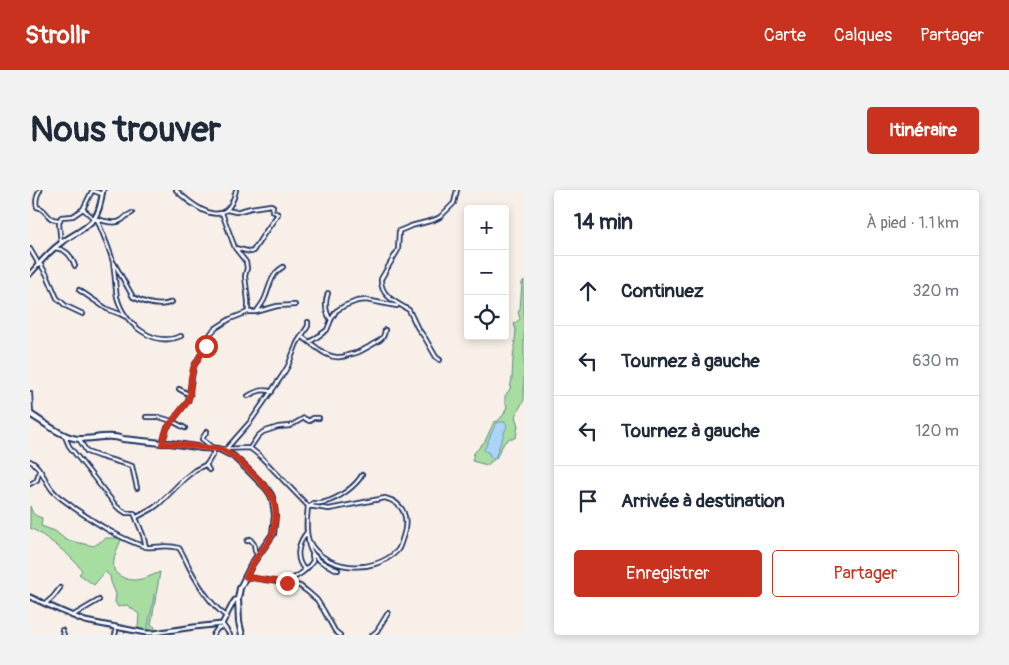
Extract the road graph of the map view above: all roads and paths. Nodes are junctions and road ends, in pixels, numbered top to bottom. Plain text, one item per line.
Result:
1 (40, 190) edge
2 (176, 190) edge
3 (236, 190) edge
4 (457, 190) edge
5 (103, 192) edge
6 (83, 209) junction
7 (227, 210) junction
8 (222, 213) junction
9 (132, 214) dead end
10 (95, 219) junction
11 (59, 220) junction
12 (61, 242) junction
13 (54, 248) junction
14 (235, 248) junction
15 (30, 249) edge
16 (113, 262) junction
17 (249, 264) dead end
18 (38, 265) junction
19 (75, 266) dead end
20 (283, 267) dead end
21 (246, 268) junction
22 (30, 274) edge
23 (79, 290) dead end
24 (328, 293) dead end
25 (172, 302) dead end
26 (295, 305) dead end
27 (400, 306) junction
28 (248, 312) junction
29 (256, 312) junction
30 (83, 314) dead end
31 (127, 318) junction
32 (331, 320) junction
33 (308, 322) dead end
34 (385, 330) dead end
35 (181, 336) dead end
36 (300, 338) junction
37 (310, 342) junction
38 (440, 360) dead end
39 (179, 389) dead end
40 (272, 392) junction
41 (30, 393) edge
42 (190, 395) junction
43 (248, 396) dead end
44 (31, 415) edge
45 (146, 417) dead end
46 (319, 418) dead end
47 (172, 421) junction
48 (184, 428) dead end
49 (207, 431) dead end
50 (64, 434) junction
51 (79, 439) junction
52 (162, 444) junction
53 (227, 448) junction
54 (250, 448) junction
55 (217, 449) junction
56 (30, 461) edge
57 (204, 466) junction
58 (209, 470) dead end
59 (39, 471) junction
60 (362, 475) dead end
61 (30, 484) edge
62 (137, 488) dead end
63 (309, 506) junction
64 (136, 517) junction
65 (307, 532) junction
66 (308, 540) junction
67 (247, 541) dead end
68 (146, 547) junction
69 (312, 555) junction
70 (258, 556) junction
71 (305, 570) junction
72 (338, 570) dead end
73 (246, 577) junction
74 (287, 583) junction
75 (60, 588) dead end
76 (30, 597) edge
77 (99, 600) dead end
78 (238, 600) junction
79 (45, 604) junction
80 (388, 613) dead end
81 (72, 616) junction
82 (226, 617) junction
83 (223, 625) junction
84 (114, 626) junction
85 (119, 627) junction
86 (62, 630) dead end
87 (116, 631) junction
88 (154, 634) edge
89 (64, 635) edge
90 (115, 635) edge
91 (213, 635) edge
92 (230, 635) edge
93 (242, 635) edge
94 (340, 635) edge
95 (372, 635) edge

1 - 11 street
2 - 8 street
3 - 7 street
4 - 27 street
5 - 6 street
5 - 10 street
6 - 10 street
6 - 11 street
7 - 8 street
7 - 14 street
8 - 14 street
9 - 10 street
10 - 12 street
10 - 16 street
11 - 12 street
12 - 13 street
13 - 18 street
13 - 19 street
14 - 21 street
15 - 18 street
16 - 25 street
16 - 31 street
17 - 21 street
18 - 22 street
18 - 30 street
20 - 29 street
21 - 28 street
23 - 31 street
24 - 32 street
26 - 29 street
27 - 32 street
27 - 38 street
28 - 29 street
28 - 42 street
31 - 35 street
32 - 37 street
33 - 36 street
34 - 37 street
36 - 37 street
36 - 40 street
39 - 42 street
40 - 43 street
40 - 53 street
41 - 44 street
42 - 47 street
44 - 50 main road
45 - 47 street
46 - 54 street
47 - 48 street
47 - 52 street
49 - 55 street
50 - 51 main road
50 - 64 street
51 - 52 main road
51 - 62 street
52 - 55 main road
53 - 54 street
53 - 55 street
54 - 63 street
55 - 57 street
55 - 70 main road
56 - 59 street
57 - 58 street
57 - 64 street
59 - 61 street
59 - 68 street
60 - 63 street
63 - 65 street
63 - 66 street
64 - 68 street
65 - 66 street
65 - 71 street
66 - 69 street
67 - 70 street
68 - 82 street
69 - 71 street
69 - 72 street
70 - 73 main road
71 - 74 street
73 - 74 street
73 - 78 main road
74 - 94 street
75 - 79 street
76 - 79 street
77 - 81 street
78 - 82 street
78 - 93 main road
79 - 81 street
80 - 95 street
81 - 84 street
82 - 83 street
83 - 88 street
83 - 91 street
83 - 92 street
84 - 85 street
84 - 87 street
85 - 87 street
85 - 88 street
86 - 89 street
87 - 90 street

